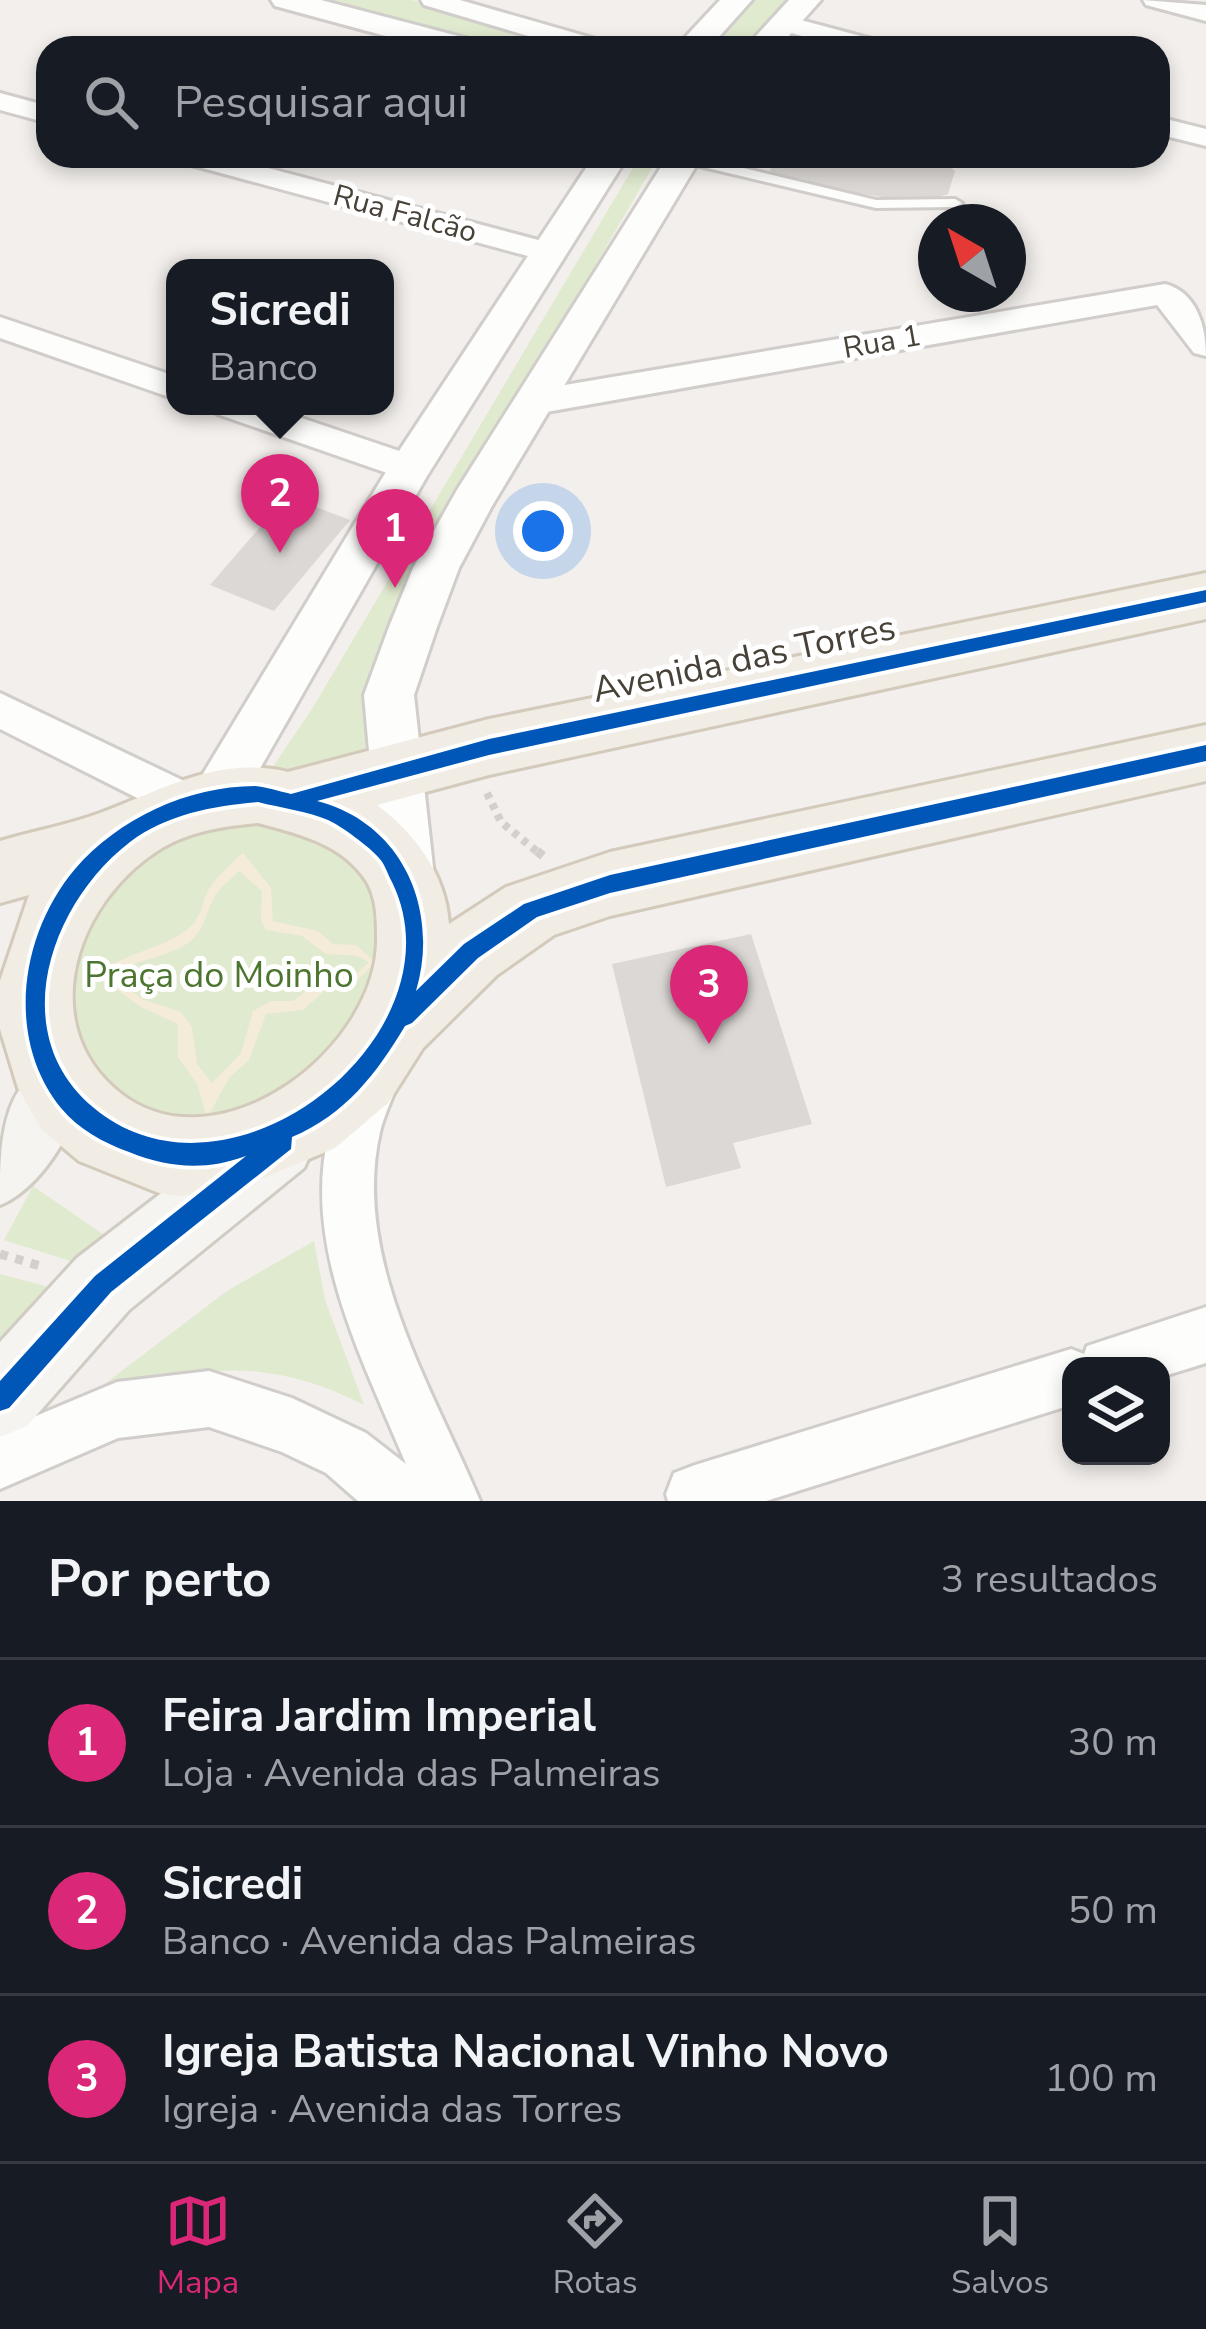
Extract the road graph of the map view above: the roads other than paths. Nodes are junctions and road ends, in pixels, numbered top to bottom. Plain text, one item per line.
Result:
1 (286, 0) edge
2 (433, 0) edge
3 (737, 0) edge
4 (1155, 0) edge
5 (794, 12) edge
6 (1206, 13) edge
7 (421, 36) edge
8 (557, 36) edge
9 (702, 36) edge
10 (772, 36) edge
11 (847, 36) edge
12 (0, 100) edge
13 (36, 111) edge
14 (1170, 128) edge
15 (1206, 138) edge
16 (235, 168) edge
17 (603, 168) edge
18 (677, 168) edge
19 (729, 168) edge
20 (955, 203) dead end
21 (550, 253) junction
22 (0, 328) edge
23 (1206, 345) edge
24 (166, 385) edge
25 (535, 402) junction
26 (255, 415) edge
27 (410, 468) junction
28 (1206, 596) edge
29 (0, 710) edge
30 (1206, 753) edge
31 (393, 772) junction
32 (298, 798) junction
33 (203, 801) junction
34 (122, 837) junction
35 (0, 872) edge
36 (408, 885) junction
37 (394, 1032) junction
38 (32, 1079) edge
39 (310, 1120) junction
40 (0, 1170) edge
41 (1206, 1335) edge
42 (1136, 1357) edge
43 (1062, 1380) edge
44 (0, 1399) edge
45 (0, 1460) edge
46 (695, 1493) dead end
47 (404, 1501) edge
48 (450, 1501) edge

1 - 7 street
2 - 8 street
3 - 9 street
4 - 6 street
5 - 10 street
5 - 11 street
12 - 13 street
14 - 15 street
16 - 21 street, Rua Falcão
17 - 21 street
18 - 25 street
19 - 20 lane
21 - 27 street
22 - 24 street
23 - 25 street, Rua 1
25 - 31 street
26 - 27 street
27 - 33 street
28 - 31 main road, Avenida das Torres
29 - 33 street
30 - 37 main road
31 - 32 main road, Avenida das Torres
31 - 36 street
32 - 33 main road
32 - 36 main road
33 - 34 main road
34 - 35 main road
34 - 38 main road
36 - 37 main road
37 - 39 main road
37 - 48 street
38 - 39 main road
38 - 40 main road
39 - 44 main road
41 - 42 street
43 - 46 street
45 - 47 street

